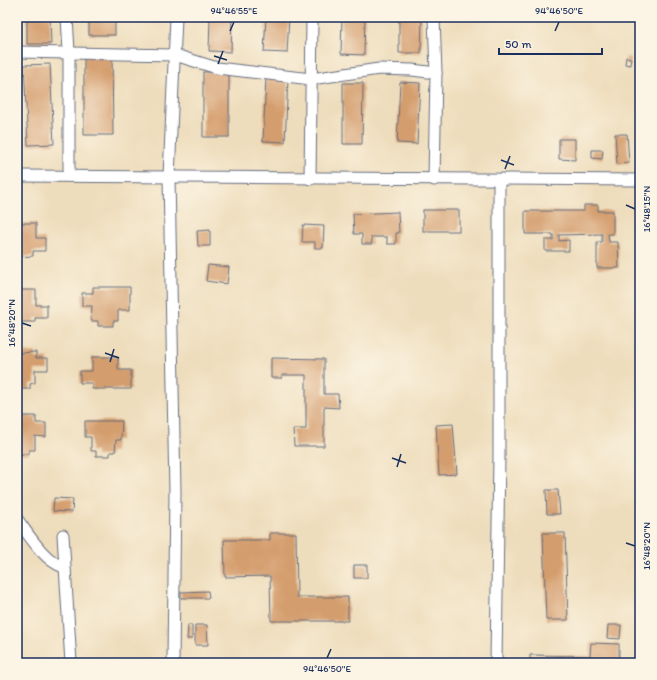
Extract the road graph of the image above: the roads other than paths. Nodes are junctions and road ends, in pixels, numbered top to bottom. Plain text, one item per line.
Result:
1 (67, 17) edge
2 (176, 17) edge
3 (312, 17) edge
4 (434, 17) edge
5 (17, 52) edge
6 (69, 52) junction
7 (175, 55) junction
8 (436, 73) junction
9 (311, 79) junction
10 (17, 176) edge
11 (69, 176) junction
12 (169, 177) junction
13 (310, 179) junction
14 (434, 180) junction
15 (499, 180) junction
16 (640, 180) edge
17 (17, 519) edge
18 (63, 535) dead end
19 (64, 567) junction
20 (71, 663) edge
21 (173, 663) edge
22 (496, 663) edge

1 - 6 street
2 - 7 street
3 - 9 street
4 - 8 street
5 - 6 street
6 - 7 street
6 - 11 street
7 - 9 street
7 - 12 street
8 - 9 street
8 - 14 street
9 - 13 street
10 - 11 street
11 - 12 street
12 - 13 street
12 - 21 street
13 - 14 street
14 - 15 street
15 - 16 street
15 - 22 street
17 - 19 street
18 - 19 street
19 - 20 street

